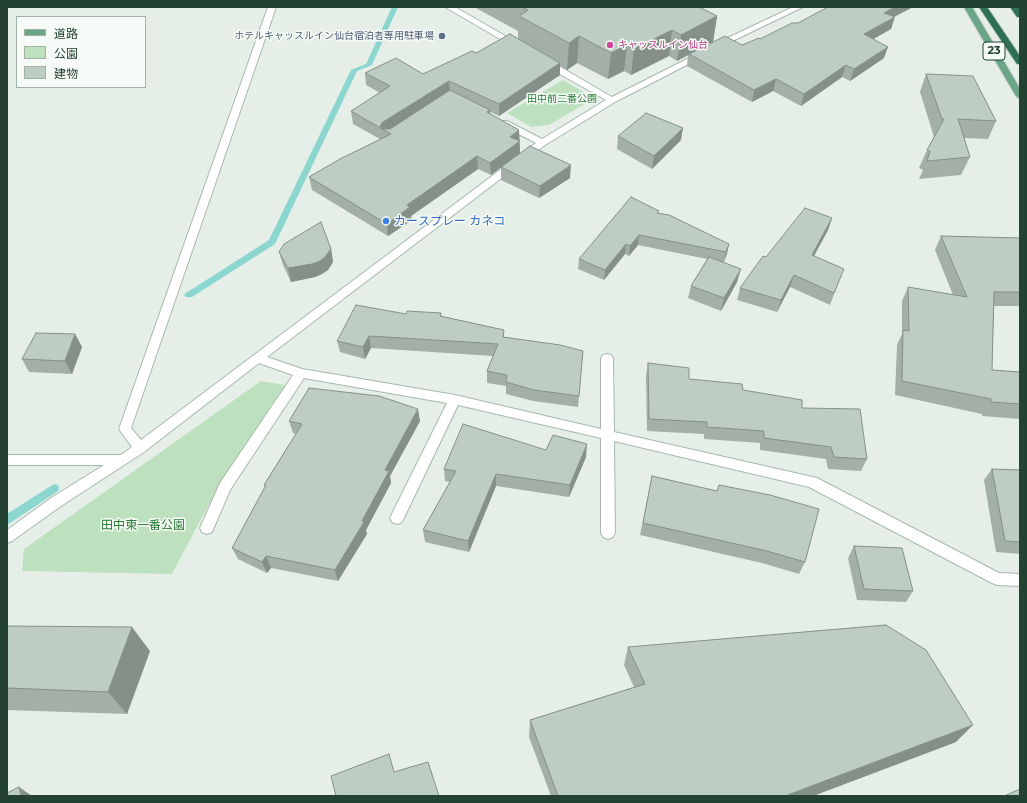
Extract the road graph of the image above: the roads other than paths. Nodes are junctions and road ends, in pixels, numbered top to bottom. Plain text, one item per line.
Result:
1 (272, 7) edge
2 (449, 7) edge
3 (799, 7) edge
4 (968, 7) edge
5 (983, 7) edge
6 (1014, 7) edge
7 (1020, 15) edge
8 (522, 48) edge
9 (543, 60) edge
10 (1020, 62) edge
11 (1020, 96) edge
12 (612, 100) junction
13 (494, 118) edge
14 (542, 143) junction
15 (257, 358) junction
16 (607, 358) dead end
17 (301, 373) junction
18 (455, 400) junction
19 (608, 435) junction
20 (140, 448) junction
21 (7, 460) edge
22 (123, 460) junction
23 (397, 518) dead end
24 (206, 528) dead end
25 (608, 533) dead end
26 (7, 537) edge
27 (1020, 580) edge

1 - 20 street
2 - 8 street
3 - 12 street
4 - 11 main road, 23
5 - 10 highway
6 - 7 highway
9 - 12 street
12 - 14 street
13 - 14 street
14 - 15 street
15 - 17 street
15 - 20 street
16 - 19 street
17 - 18 street
17 - 24 street
18 - 19 street
18 - 23 street
19 - 25 street
19 - 27 street
20 - 22 street
21 - 22 street
22 - 26 street

